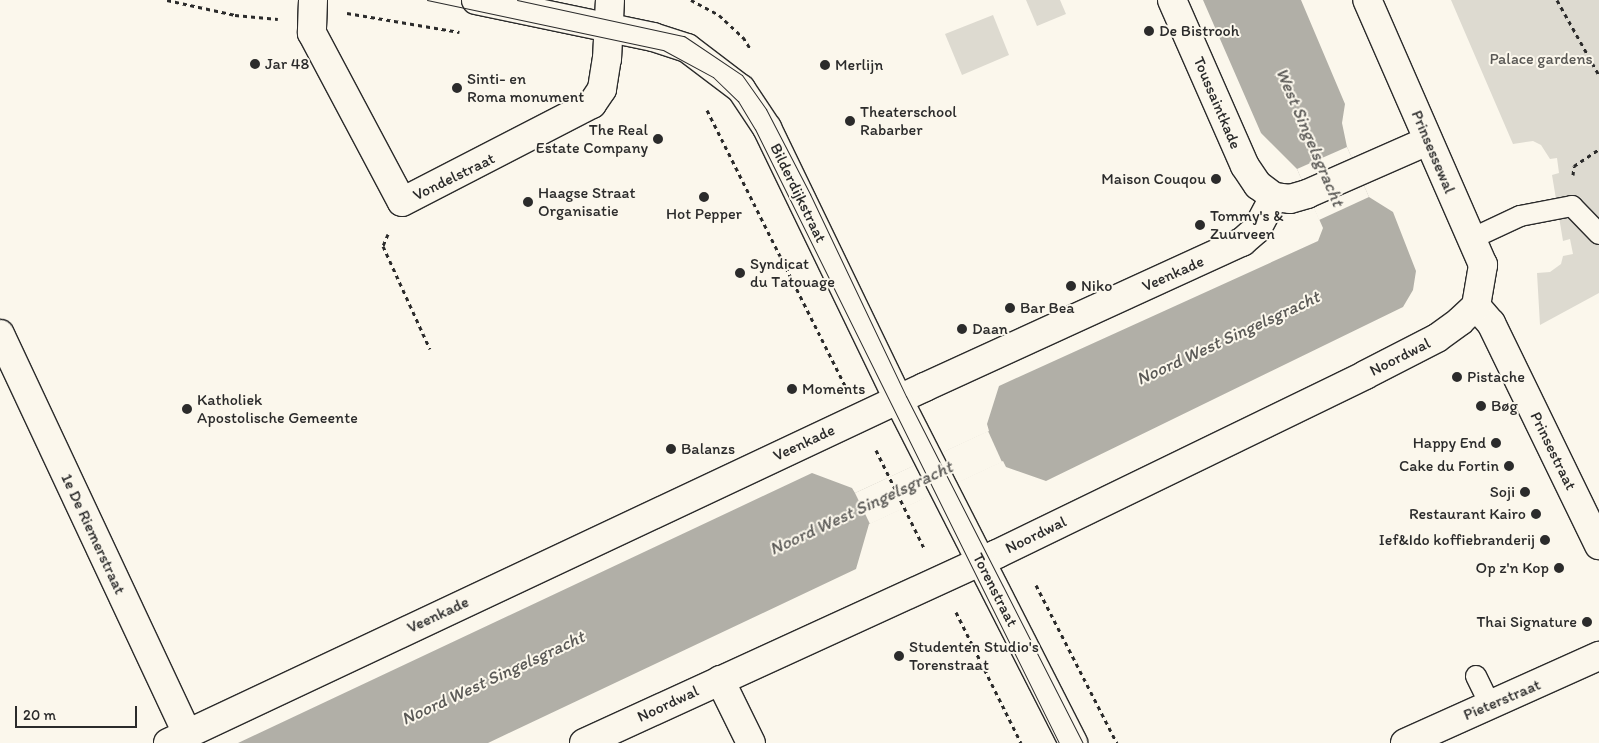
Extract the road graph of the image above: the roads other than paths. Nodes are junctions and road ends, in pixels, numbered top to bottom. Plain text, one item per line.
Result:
1 (476, 0) edge
2 (610, 0) edge
3 (1172, 0) edge
4 (1367, 0) edge
5 (312, 9) edge
6 (608, 27) junction
7 (1428, 140) junction
8 (1274, 197) junction
9 (1599, 234) edge
10 (1471, 239) junction
11 (1476, 306) junction
12 (0, 334) edge
13 (898, 399) junction
14 (929, 459) joint
15 (1599, 545) edge
16 (980, 562) junction
17 (1599, 656) edge
18 (1476, 676) dead end
19 (720, 680) junction
20 (1489, 703) junction
21 (177, 739) edge
22 (584, 743) edge
23 (752, 743) edge
24 (1073, 743) edge
25 (1405, 743) edge

1 - 6 street
2 - 6 street
3 - 8 street, Toussaintkade
4 - 7 street, Prinsessewal
5 - 6 street, Vondelstraat
6 - 13 street, Bilderdijkstraat
7 - 8 street
7 - 10 street, Prinsessewal
8 - 13 street, Veenkade
9 - 10 lane
10 - 11 street, Prinsessewal
11 - 15 street, Prinsestraat
11 - 16 street, Noordwal
12 - 21 street, 1e De Riemerstraat
13 - 14 street, Bilderdijkstraat
13 - 21 street, Veenkade
14 - 16 street, Torenstraat
16 - 19 street, Noordwal
16 - 24 street, Torenstraat
17 - 20 street, Pieterstraat
18 - 20 lane
19 - 22 street, Noordwal
19 - 23 street
20 - 25 street, Pieterstraat

